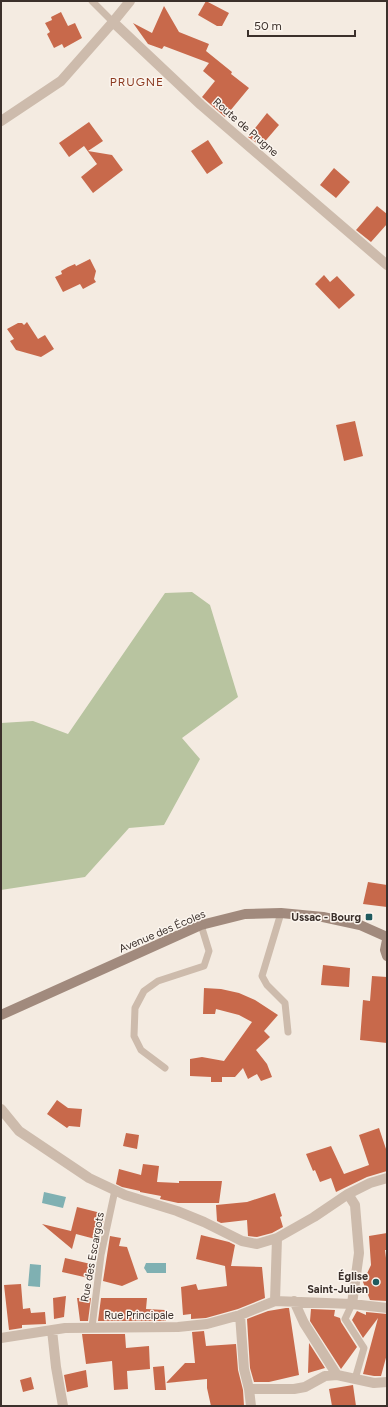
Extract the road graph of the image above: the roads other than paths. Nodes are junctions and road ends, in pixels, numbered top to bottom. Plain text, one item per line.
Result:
1 (92, 1) edge
2 (130, 1) edge
3 (113, 22) junction
4 (1, 121) edge
5 (387, 265) edge
6 (281, 913) junction
7 (201, 925) junction
8 (387, 937) edge
9 (387, 940) edge
10 (387, 956) edge
11 (1, 1015) edge
12 (288, 1032) dead end
13 (165, 1068) dead end
14 (1, 1109) edge
15 (387, 1178) edge
16 (115, 1190) junction
17 (348, 1194) junction
18 (277, 1238) junction
19 (275, 1301) junction
20 (294, 1302) junction
21 (352, 1304) junction
22 (387, 1308) edge
23 (240, 1315) junction
24 (92, 1327) junction
25 (52, 1330) junction
26 (1, 1338) edge
27 (337, 1375) junction
28 (355, 1379) junction
29 (387, 1382) edge
30 (249, 1389) junction
31 (63, 1406) edge
32 (251, 1406) edge

1 - 3 lane
2 - 3 street
3 - 4 street
3 - 5 street, Route de Prugne
6 - 7 street, Avenue des Écoles
6 - 8 street, Avenue des Écoles
6 - 12 lane
7 - 11 street, Avenue des Écoles
7 - 13 lane
9 - 10 street
14 - 16 street
15 - 17 street
16 - 18 street
16 - 24 lane, Rue des Escargots
17 - 18 street
17 - 21 street
18 - 19 street
19 - 20 street
19 - 23 street, Rue Principale
20 - 21 street
20 - 27 street
21 - 22 street
21 - 28 lane
23 - 24 street, Rue Principale
23 - 30 street
24 - 25 street, Rue Principale
25 - 26 street, Rue Principale
25 - 31 street
27 - 28 street
27 - 30 street
28 - 29 street
30 - 32 street

